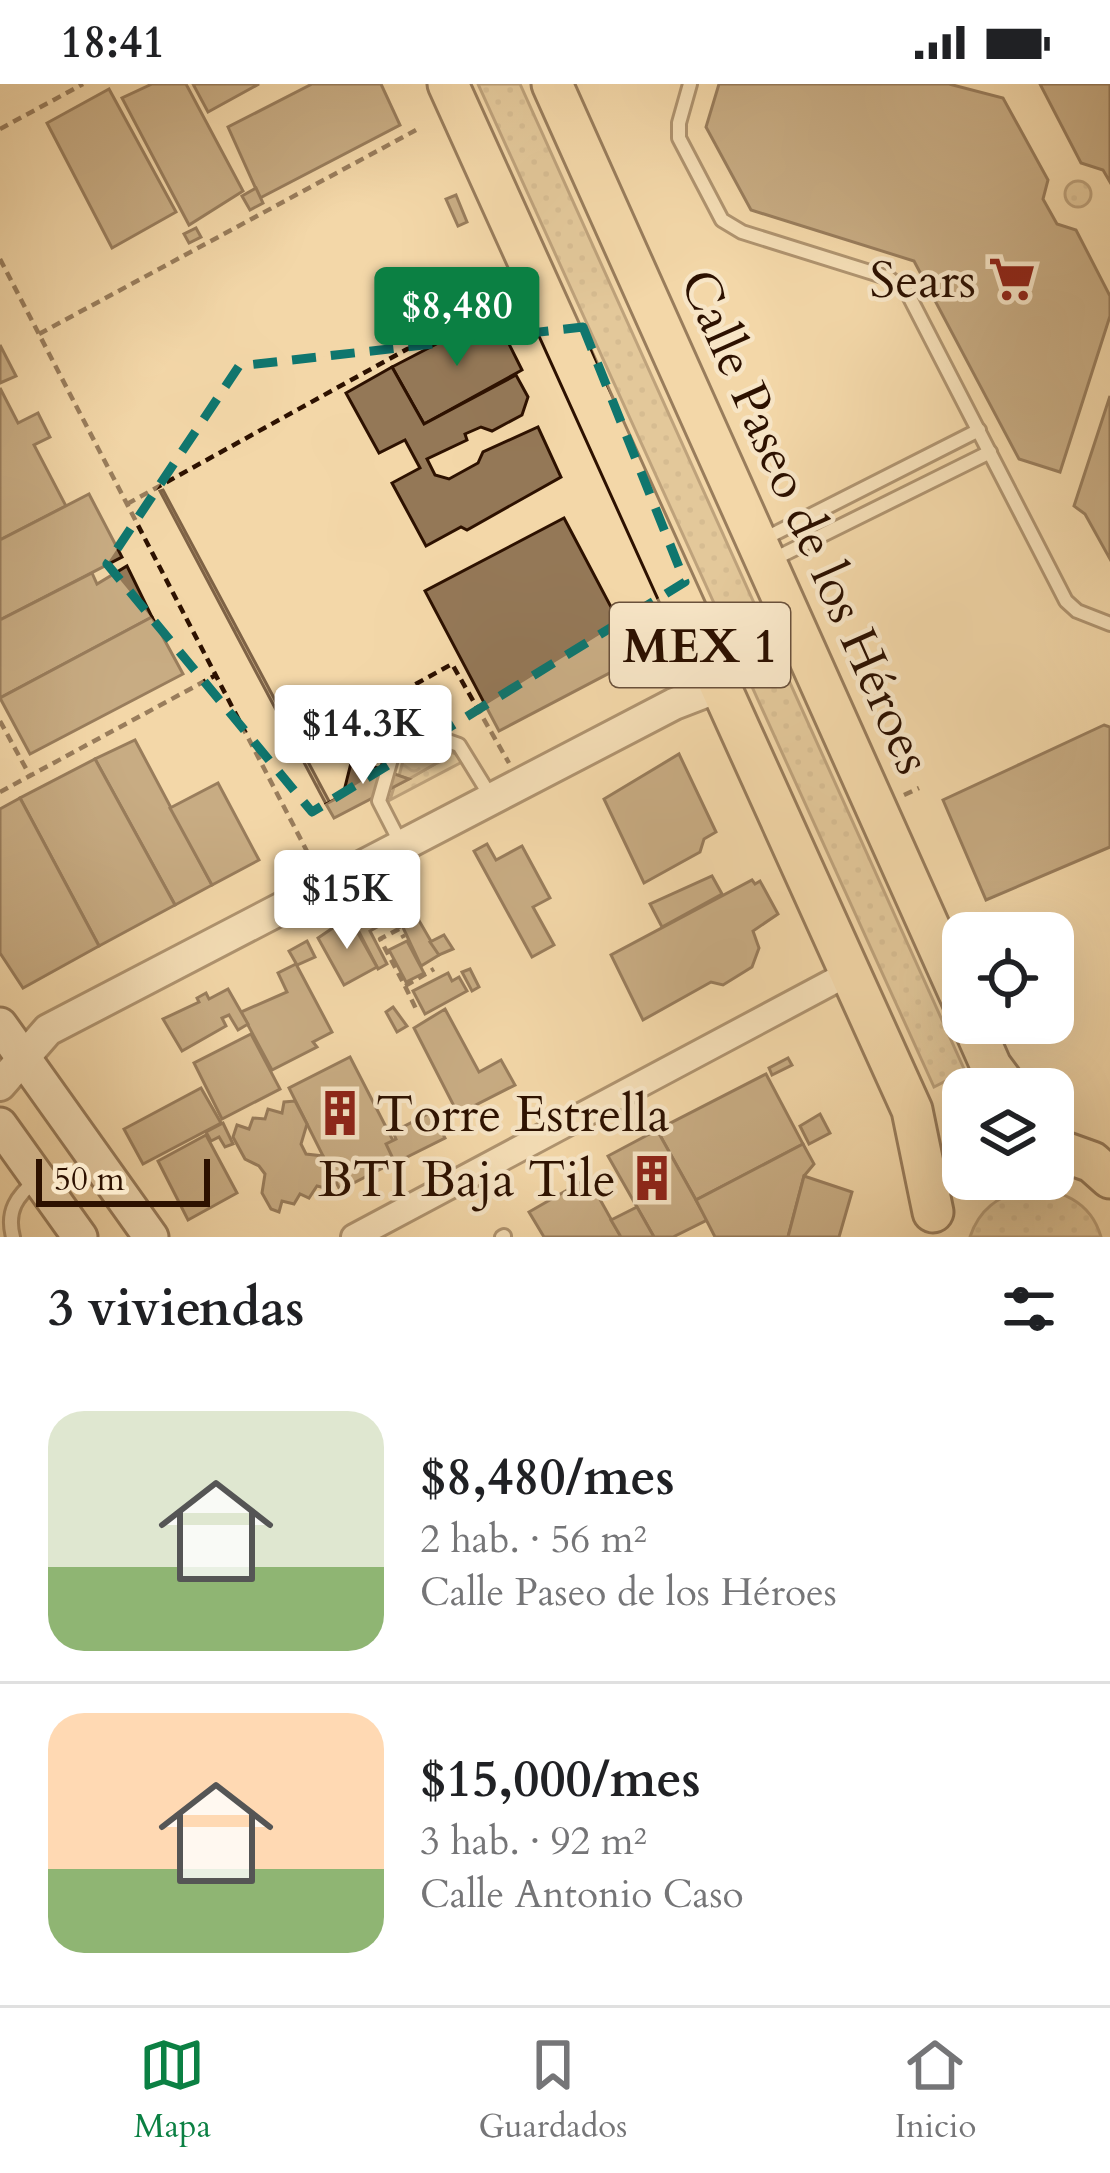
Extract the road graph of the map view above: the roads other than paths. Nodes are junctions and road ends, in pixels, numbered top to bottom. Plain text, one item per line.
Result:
1 (448, 84) edge
2 (552, 84) edge
3 (690, 84) edge
4 (979, 430) junction
5 (990, 452) junction
6 (763, 552) junction
7 (1110, 623) edge
8 (718, 687) junction
9 (492, 798) junction
10 (402, 845) junction
11 (942, 955) edge
12 (848, 974) junction
13 (0, 1024) edge
14 (24, 1058) junction
15 (0, 1085) edge
16 (0, 1125) edge
17 (37, 1179) junction
18 (946, 1200) edge
19 (929, 1225) edge
20 (13, 1237) edge
21 (80, 1237) edge
22 (151, 1237) edge
23 (354, 1237) edge

1 - 8 main road, MEX 1
2 - 6 main road, Calle Paseo de los Héroes / MEX 1
3 - 4 lane
4 - 5 lane
4 - 6 lane
5 - 6 lane
5 - 7 lane
6 - 11 main road, Calle Paseo de los Héroes / MEX 1
8 - 9 street
8 - 12 main road, MEX 1
9 - 10 street
9 - 10 lane
10 - 14 street
12 - 19 main road, MEX 1
12 - 23 street
13 - 14 main road
14 - 15 street
14 - 22 main road
16 - 17 main road
17 - 20 lane
17 - 21 main road
18 - 19 main road

